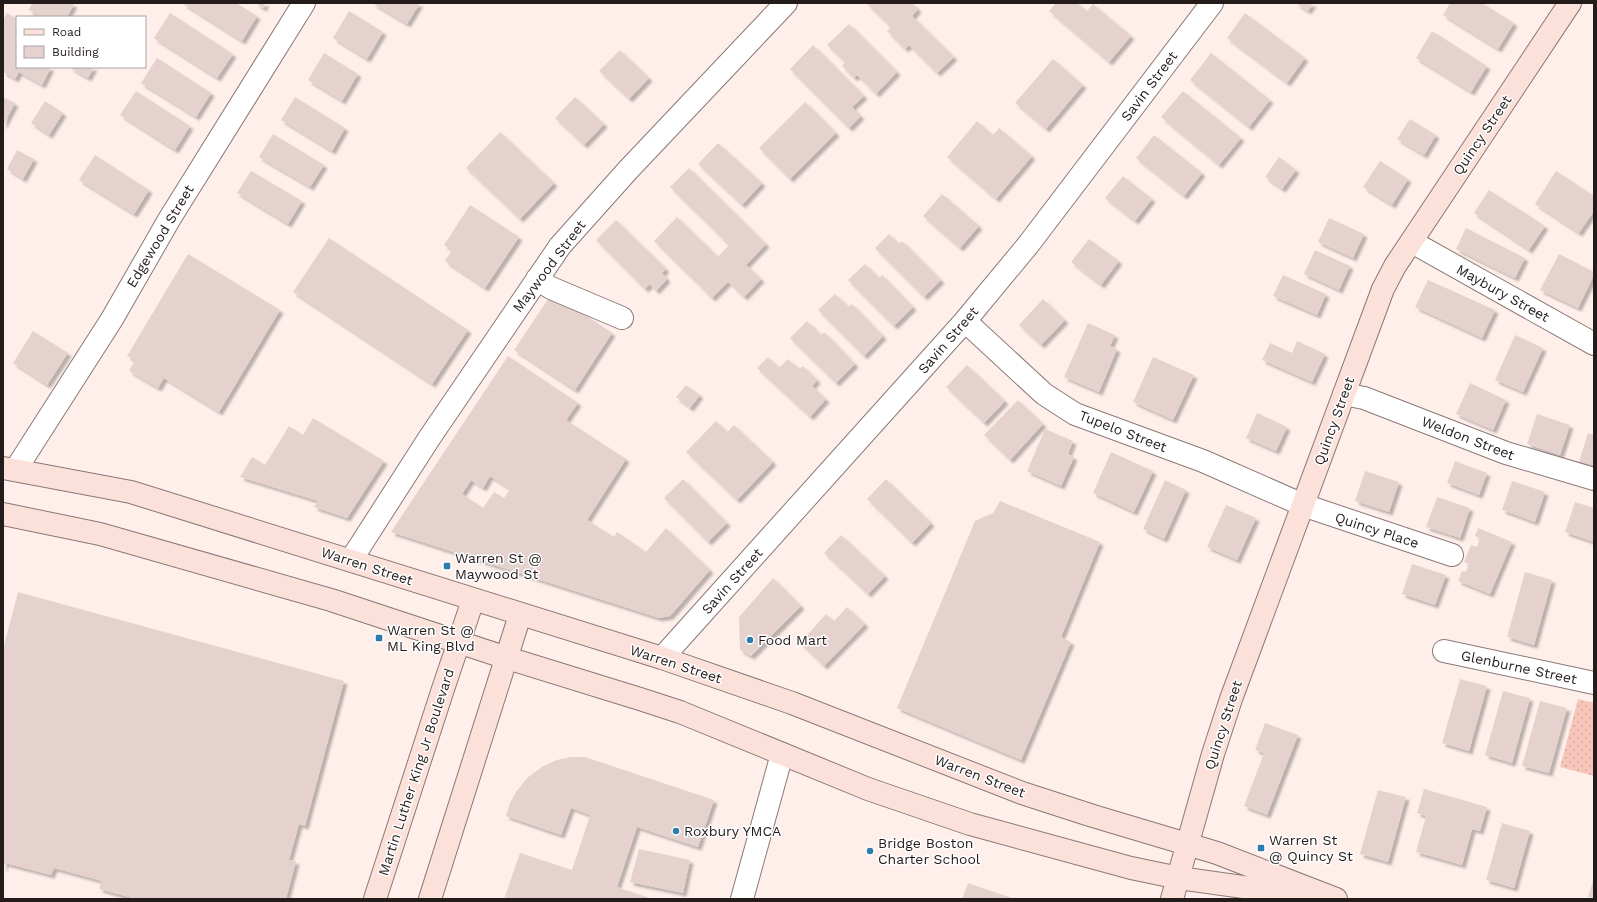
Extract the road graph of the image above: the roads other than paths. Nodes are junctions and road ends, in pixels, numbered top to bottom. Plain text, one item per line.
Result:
1 (304, 3) edge
2 (786, 3) edge
3 (1212, 3) edge
4 (1570, 3) edge
5 (1412, 242) junction
6 (537, 279) junction
7 (622, 318) dead end
8 (965, 321) junction
9 (1594, 344) edge
10 (1344, 394) junction
11 (10, 468) edge
12 (1594, 479) edge
13 (1303, 505) junction
14 (3, 514) edge
15 (1452, 555) dead end
16 (351, 560) junction
17 (473, 600) junction
18 (520, 615) junction
19 (458, 642) junction
20 (1444, 651) dead end
21 (507, 658) junction
22 (662, 658) junction
23 (1594, 683) edge
24 (782, 754) junction
25 (1188, 844) junction
26 (1178, 878) junction
27 (375, 899) edge
28 (430, 899) edge
29 (742, 899) edge
30 (1172, 899) edge
31 (1326, 899) edge
32 (1336, 899) edge

1 - 11 street, Edgewood Street
2 - 6 street, Maywood Street
3 - 8 street, Savin Street
4 - 5 main road, Quincy Street
5 - 9 street, Maybury Street
5 - 10 main road, Quincy Street
6 - 7 street
6 - 16 street, Maywood Street
8 - 13 street, Tupelo Street
8 - 22 street, Savin Street
10 - 12 street, Weldon Street
10 - 13 main road, Quincy Street
11 - 16 main road, Warren Street
13 - 15 street, Quincy Place
13 - 25 main road, Quincy Street
14 - 19 main road
16 - 17 main road, Warren Street
17 - 18 main road, Warren Street
17 - 19 main road, Martin Luther King Jr Boulevard
18 - 21 main road
18 - 22 main road, Warren Street
19 - 21 main road
19 - 27 main road, Martin Luther King Jr Boulevard
20 - 23 street, Glenburne Street
21 - 24 main road
21 - 28 main road
22 - 25 main road, Warren Street
24 - 26 main road
24 - 29 street
25 - 26 main road, Quincy Street
25 - 32 main road, Warren Street
26 - 30 main road, Quincy Street
26 - 31 main road

